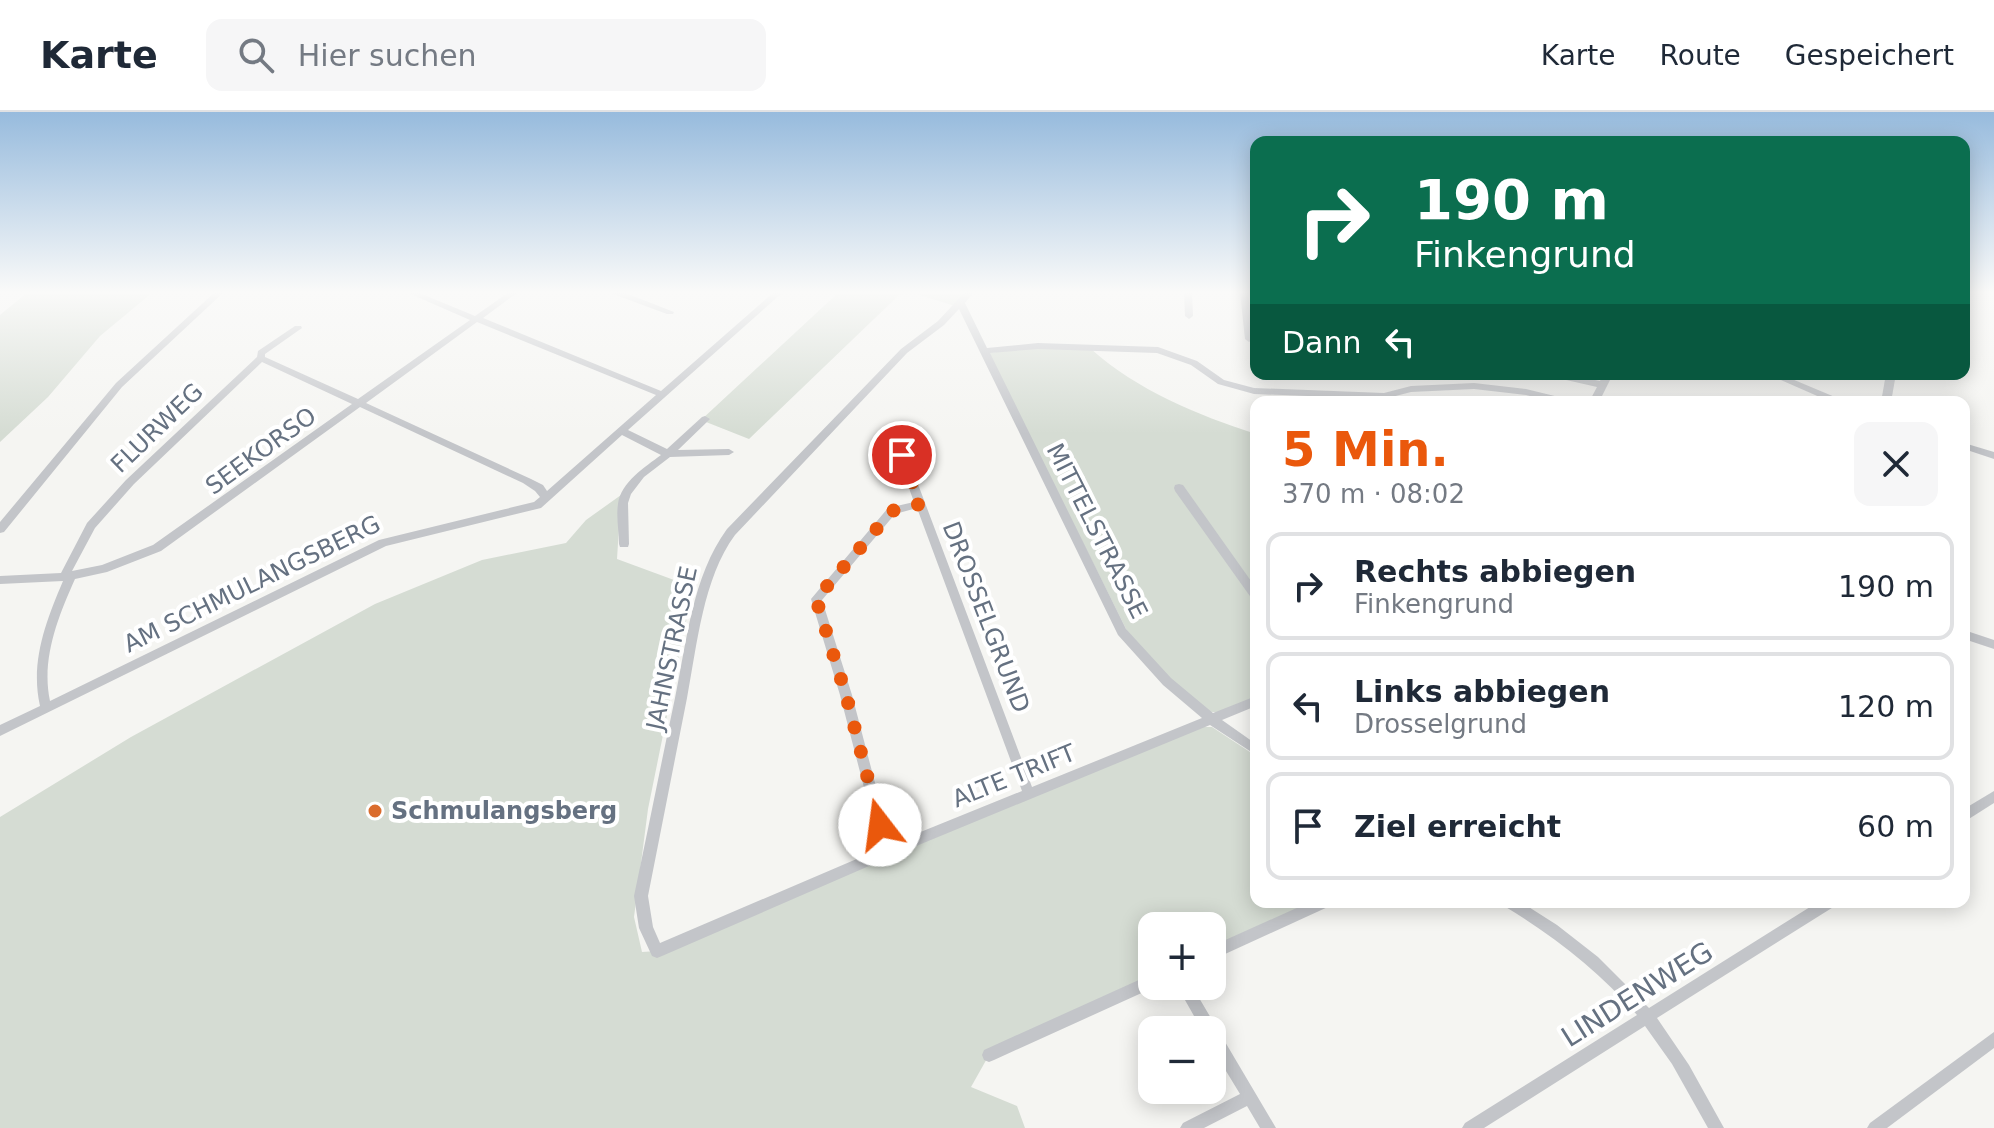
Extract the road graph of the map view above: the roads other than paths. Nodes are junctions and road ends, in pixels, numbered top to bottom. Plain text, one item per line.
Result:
1 (169, 339) edge
2 (281, 339) edge
3 (449, 339) edge
4 (528, 339) edge
5 (726, 339) edge
6 (918, 339) edge
7 (978, 339) edge
8 (984, 351) junction
9 (261, 358) junction
10 (1580, 380) edge
11 (1605, 380) edge
12 (1786, 380) edge
13 (1603, 385) junction
14 (663, 395) junction
15 (1384, 396) edge
16 (1384, 396) edge
17 (1543, 396) edge
18 (1597, 396) edge
19 (1825, 396) edge
20 (359, 404) junction
21 (705, 419) dead end
22 (621, 431) junction
23 (1970, 448) edge
24 (729, 452) dead end
25 (668, 454) junction
26 (902, 455) dead end
27 (1994, 456) edge
28 (1179, 488) dead end
29 (545, 496) junction
30 (920, 504) junction
31 (0, 529) edge
32 (624, 544) dead end
33 (68, 576) junction
34 (2, 579) edge
35 (1250, 588) edge
36 (1970, 636) edge
37 (1994, 645) edge
38 (1250, 704) edge
39 (46, 709) junction
40 (1210, 721) junction
41 (0, 731) edge
42 (1250, 746) edge
43 (1029, 794) junction
44 (1994, 796) edge
45 (1970, 812) edge
46 (887, 852) junction
47 (1312, 908) edge
48 (1518, 908) edge
49 (1821, 908) edge
50 (1226, 947) edge
51 (657, 951) joint
52 (1138, 987) edge
53 (1648, 1019) junction
54 (1994, 1039) edge
55 (989, 1055) dead end
56 (1226, 1057) edge
57 (1250, 1097) junction
58 (1188, 1128) edge
59 (1268, 1128) edge
60 (1470, 1128) edge
61 (1716, 1128) edge
62 (1875, 1128) edge

1 - 31 street
2 - 9 street, FLURWEG
3 - 20 street, SEEKORSO
4 - 14 street
5 - 14 street, AM SCHMULANGSBERG
6 - 51 street, JAHNSTRASSE
7 - 8 street, MITTELSTRASSE
8 - 16 street
8 - 40 street, MITTELSTRASSE
9 - 20 street
9 - 33 street, FLURWEG
10 - 13 street
11 - 13 street
12 - 19 street
13 - 18 street
14 - 22 street, AM SCHMULANGSBERG
15 - 17 street
20 - 29 street
20 - 33 street, SEEKORSO
21 - 25 street
22 - 25 street
22 - 29 street, AM SCHMULANGSBERG
23 - 27 street
24 - 25 street
25 - 32 street
26 - 30 street, DROSSELGRUND
28 - 35 street
29 - 39 street, AM SCHMULANGSBERG
30 - 43 street, DROSSELGRUND
30 - 46 street
33 - 34 street, SEEKORSO
33 - 39 street, FLURWEG
36 - 37 street
38 - 40 street, ALTE TRIFT
39 - 41 street, AM SCHMULANGSBERG
40 - 42 street, MITTELSTRASSE
40 - 43 street, ALTE TRIFT
43 - 46 street, ALTE TRIFT
44 - 45 street
46 - 51 street, ALTE TRIFT
47 - 50 street
48 - 53 street
49 - 53 street, LINDENWEG
52 - 55 street
53 - 60 street, LINDENWEG
53 - 61 street
54 - 62 street
56 - 57 street
57 - 58 street
57 - 59 street

